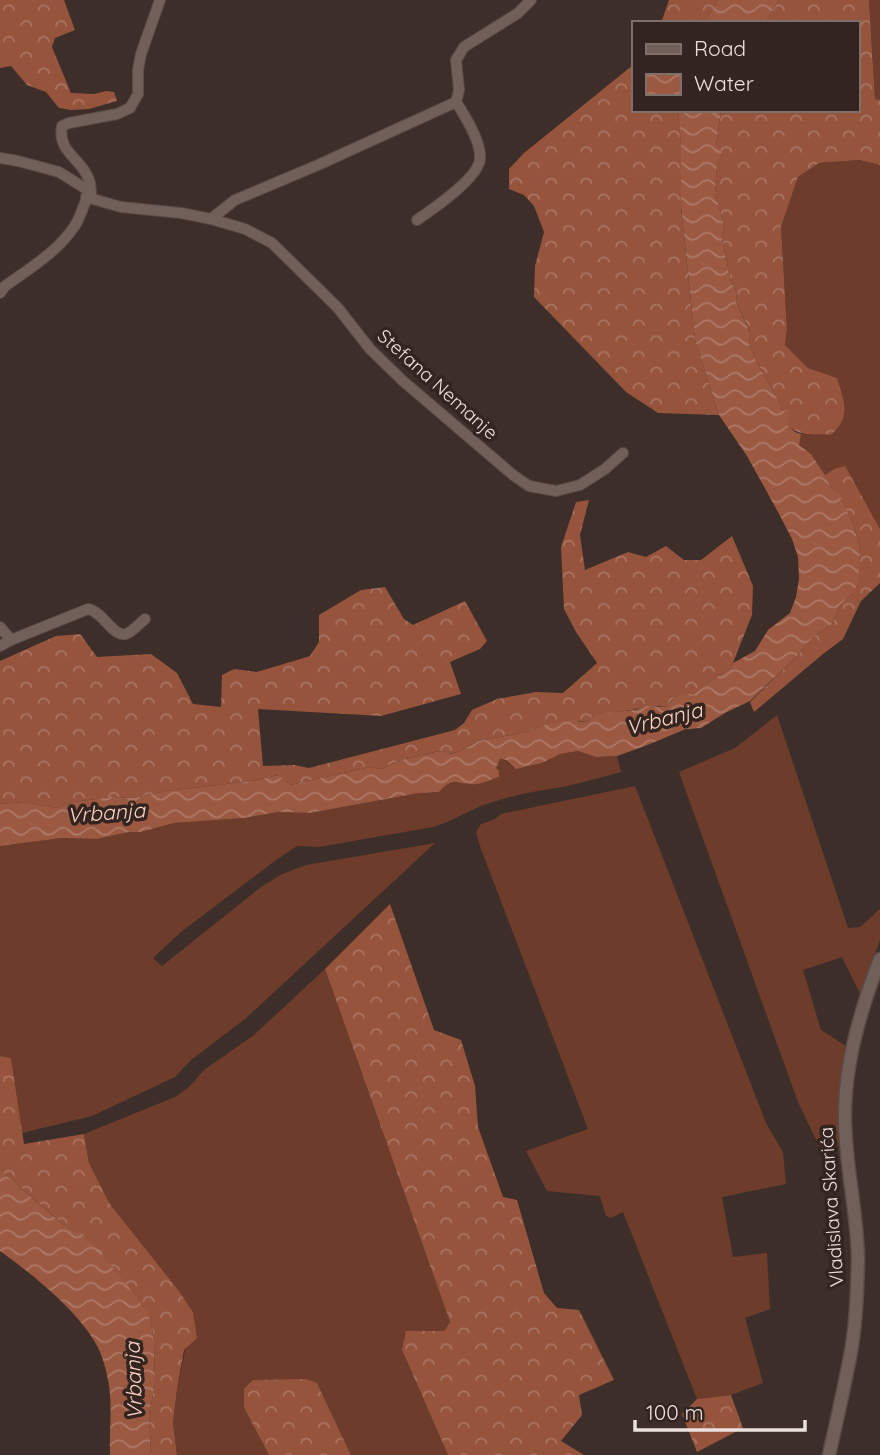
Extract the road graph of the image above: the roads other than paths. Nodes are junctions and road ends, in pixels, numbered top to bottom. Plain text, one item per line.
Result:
1 (160, 0) edge
2 (531, 0) edge
3 (456, 102) junction
4 (0, 158) edge
5 (88, 195) junction
6 (211, 219) junction
7 (417, 220) dead end
8 (0, 293) edge
9 (623, 453) dead end
10 (145, 619) dead end
11 (0, 627) edge
12 (11, 640) junction
13 (0, 646) edge
14 (880, 959) edge
15 (829, 1455) edge

1 - 5 street
2 - 3 street
3 - 6 street
3 - 7 street
4 - 5 street, Stefana Nemanje
5 - 6 street, Stefana Nemanje
5 - 8 street
6 - 9 street, Stefana Nemanje
10 - 12 street
11 - 12 street
12 - 13 street
14 - 15 street, Vladislava Skarića

